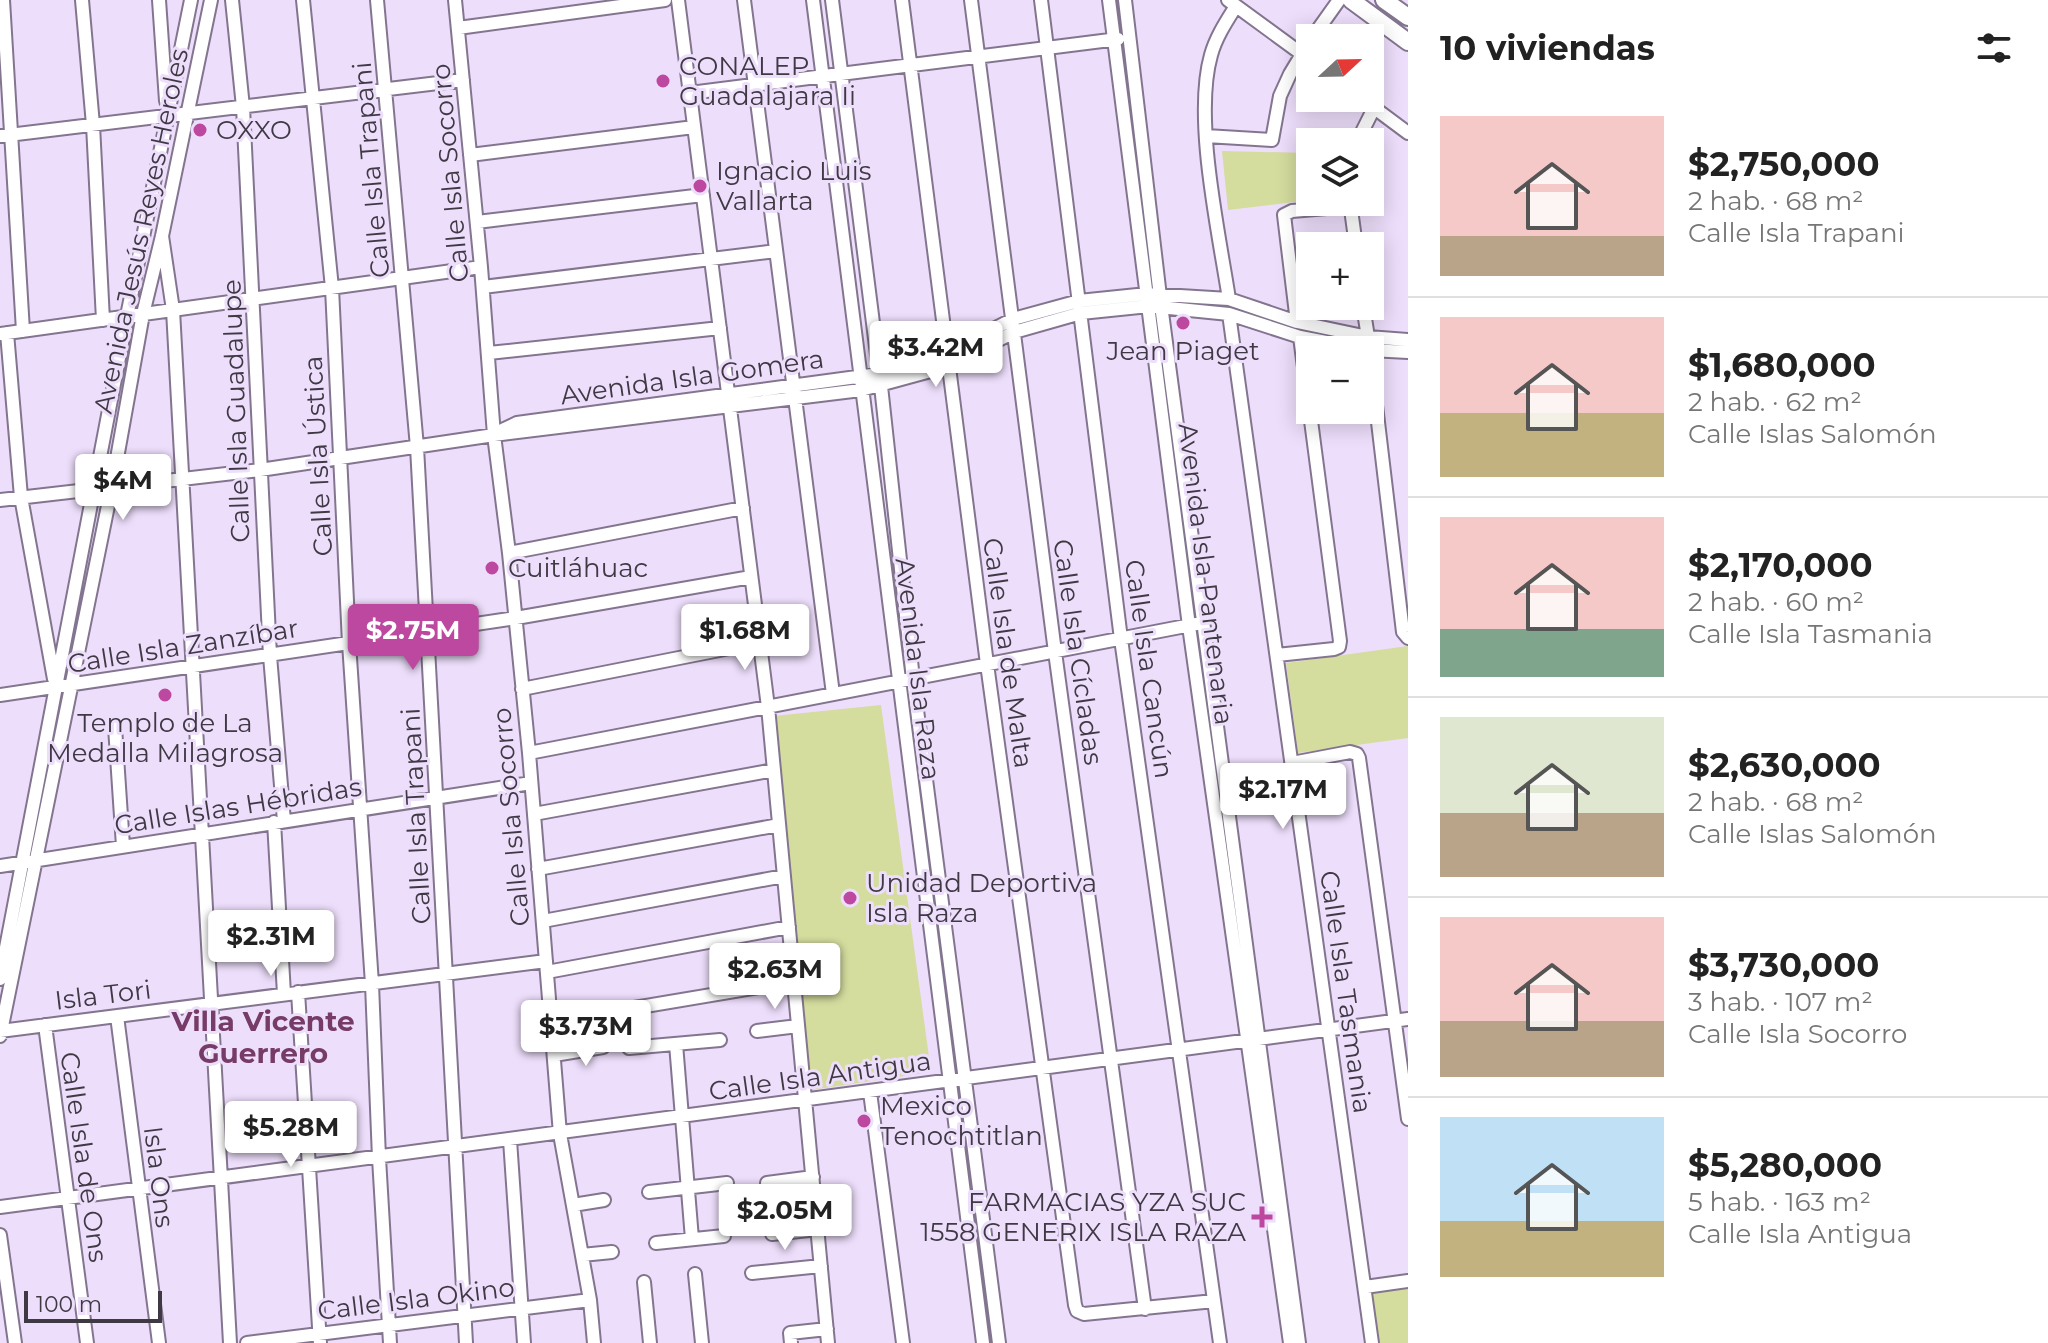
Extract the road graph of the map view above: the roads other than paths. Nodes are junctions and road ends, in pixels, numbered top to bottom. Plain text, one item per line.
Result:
1 (3, 0) edge
2 (82, 0) edge
3 (159, 0) edge
4 (191, 0) edge
5 (211, 0) edge
6 (232, 0) edge
7 (303, 0) edge
8 (377, 0) edge
9 (455, 0) edge
10 (665, 0) edge
11 (678, 0) edge
12 (744, 0) edge
13 (813, 0) edge
14 (832, 0) edge
15 (902, 0) edge
16 (971, 0) edge
17 (1041, 0) edge
18 (1109, 0) edge
19 (1125, 0) edge
20 (1339, 0) edge
21 (1351, 0) edge
22 (1384, 0) edge
23 (1232, 3) edge
24 (1408, 17) edge
25 (1322, 24) edge
26 (458, 28) junction
27 (1129, 38) junction
28 (1114, 40) junction
29 (1408, 42) edge
30 (1047, 48) junction
31 (1296, 50) edge
32 (978, 56) junction
33 (910, 65) junction
34 (1296, 72) edge
35 (841, 74) junction
36 (823, 76) junction
37 (463, 80) junction
38 (755, 85) junction
39 (385, 90) junction
40 (690, 93) junction
41 (312, 99) junction
42 (243, 107) junction
43 (1379, 112) edge
44 (188, 114) junction
45 (167, 116) junction
46 (93, 125) junction
47 (694, 127) junction
48 (1408, 133) edge
49 (6, 135) edge
50 (1206, 136) junction
51 (470, 155) junction
52 (703, 195) junction
53 (1296, 212) edge
54 (477, 222) junction
55 (162, 236) junction
56 (776, 251) junction
57 (711, 259) junction
58 (481, 267) junction
59 (403, 278) junction
60 (483, 287) junction
61 (332, 288) junction
62 (254, 299) junction
63 (1229, 299) junction
64 (1154, 300) junction
65 (1080, 307) junction
66 (173, 310) junction
67 (143, 314) junction
68 (1229, 314) junction
69 (127, 316) junction
70 (1266, 319) junction
71 (103, 320) junction
72 (1297, 322) junction
73 (1014, 325) junction
74 (720, 328) junction
75 (23, 331) junction
76 (4, 334) edge
77 (1298, 336) edge
78 (1336, 336) edge
79 (1405, 346) edge
80 (1384, 347) edge
81 (489, 353) junction
82 (948, 360) junction
83 (880, 380) junction
84 (860, 383) junction
85 (794, 392) junction
86 (729, 401) junction
87 (1311, 424) edge
88 (1378, 424) edge
89 (494, 435) junction
90 (417, 447) junction
91 (340, 458) junction
92 (260, 470) junction
93 (181, 479) junction
94 (112, 486) junction
95 (94, 488) junction
96 (21, 497) junction
97 (0, 500) edge
98 (743, 508) junction
99 (509, 553) junction
100 (751, 577) junction
101 (516, 618) junction
102 (1203, 623) junction
103 (1189, 626) junction
104 (428, 631) junction
105 (1407, 637) edge
106 (1121, 639) junction
107 (760, 642) junction
108 (349, 643) junction
109 (1055, 652) junction
110 (1277, 655) junction
111 (270, 656) junction
112 (987, 664) junction
113 (192, 668) junction
114 (913, 679) junction
115 (898, 682) junction
116 (70, 686) junction
117 (55, 688) junction
118 (522, 689) junction
119 (833, 694) junction
120 (0, 695) edge
121 (768, 707) junction
122 (115, 727) dead end
123 (529, 753) junction
124 (1292, 763) junction
125 (774, 770) junction
126 (531, 783) junction
127 (438, 797) junction
128 (361, 808) junction
129 (534, 814) junction
130 (279, 821) junction
131 (779, 825) junction
132 (201, 834) junction
133 (123, 846) junction
134 (36, 860) junction
135 (22, 862) junction
136 (0, 866) edge
137 (538, 869) junction
138 (784, 876) junction
139 (543, 921) junction
140 (789, 927) junction
141 (546, 966) junction
142 (446, 974) junction
143 (0, 979) edge
144 (794, 981) junction
145 (372, 984) junction
146 (298, 992) junction
147 (284, 994) junction
148 (211, 1004) junction
149 (117, 1016) junction
150 (1408, 1019) edge
151 (1394, 1021) junction
152 (551, 1022) junction
153 (45, 1025) junction
154 (798, 1026) junction
155 (1329, 1030) junction
156 (757, 1031) dead end
157 (0, 1032) edge
158 (720, 1040) dead end
159 (1253, 1040) junction
160 (676, 1044) junction
161 (603, 1047) dead end
162 (629, 1048) dead end
163 (1180, 1050) junction
164 (554, 1055) junction
165 (1111, 1059) junction
166 (1042, 1068) junction
167 (963, 1079) junction
168 (948, 1081) junction
169 (870, 1092) junction
170 (805, 1100) junction
171 (682, 1117) junction
172 (1408, 1119) edge
173 (560, 1134) junction
174 (510, 1140) junction
175 (455, 1148) junction
176 (379, 1158) junction
177 (309, 1167) junction
178 (813, 1177) junction
179 (221, 1179) junction
180 (727, 1183) dead end
181 (767, 1183) dead end
182 (687, 1188) junction
183 (138, 1190) junction
184 (649, 1192) dead end
185 (68, 1198) junction
186 (604, 1200) dead end
187 (573, 1205) junction
188 (0, 1207) edge
189 (818, 1229) junction
190 (772, 1234) dead end
191 (0, 1235) edge
192 (724, 1236) dead end
193 (692, 1239) junction
194 (656, 1243) dead end
195 (612, 1252) dead end
196 (582, 1255) junction
197 (821, 1266) junction
198 (752, 1273) dead end
199 (695, 1274) dead end
200 (1408, 1281) edge
201 (644, 1282) dead end
202 (1365, 1287) junction
203 (590, 1300) junction
204 (1214, 1301) junction
205 (522, 1309) junction
206 (1145, 1309) junction
207 (465, 1316) junction
208 (389, 1324) junction
209 (827, 1329) junction
210 (320, 1338) edge
211 (15, 1343) edge
212 (87, 1343) edge
213 (159, 1343) edge
214 (230, 1343) edge
215 (247, 1343) edge
216 (390, 1343) edge
217 (466, 1343) edge
218 (524, 1343) edge
219 (594, 1343) edge
220 (650, 1343) edge
221 (702, 1343) edge
222 (791, 1343) edge
223 (828, 1343) edge
224 (903, 1343) edge
225 (983, 1343) edge
226 (999, 1343) edge
227 (1220, 1343) edge
228 (1290, 1343) edge
229 (1299, 1343) edge
230 (1372, 1343) edge

1 - 49 street
2 - 46 street
3 - 45 street
4 - 45 street, Avenida Jesús Reyes Heroles
5 - 44 street, Avenida Jesús Reyes Heroles
6 - 42 street, Calle Isla Guadalupe
7 - 41 street, Calle Isla Ústica
8 - 39 street, Calle Isla Trapani
9 - 26 street, Calle Isla Socorro
10 - 26 street
11 - 40 street
12 - 38 street
13 - 36 street, Avenida Isla Raza
14 - 35 street, Avenida Isla Raza
15 - 33 street, Calle Isla de Malta
16 - 32 street, Calle Isla Cícladas
17 - 30 street, Calle Isla Cancún
18 - 28 street, Avenida Isla Pantenaria
19 - 27 street, Avenida Isla Pantenaria
20 - 25 street
21 - 29 main road
22 - 24 main road
23 - 31 street
23 - 50 street
26 - 37 street, Calle Isla Socorro
27 - 28 street
27 - 64 street, Avenida Isla Pantenaria
28 - 30 street
28 - 64 street, Avenida Isla Pantenaria
30 - 32 street
30 - 65 street, Calle Isla Cancún
32 - 33 street
32 - 73 street, Calle Isla Cícladas
33 - 35 street
33 - 82 street, Calle Isla de Malta
34 - 50 street
35 - 36 street
35 - 83 street, Avenida Isla Raza
36 - 38 street
36 - 84 street, Avenida Isla Raza
37 - 39 street
37 - 51 street, Calle Isla Socorro
38 - 40 street
38 - 56 street
39 - 41 street
39 - 59 street, Calle Isla Trapani
40 - 47 street
41 - 42 street
41 - 61 street, Calle Isla Ústica
42 - 44 street
42 - 62 street, Calle Isla Guadalupe
43 - 48 street
44 - 45 street
44 - 55 street, Avenida Jesús Reyes Heroles
45 - 46 street
45 - 69 street, Avenida Jesús Reyes Heroles
46 - 49 street
46 - 71 street
47 - 51 street
47 - 52 street
49 - 75 street
50 - 63 street
51 - 54 street, Calle Isla Socorro
52 - 54 street
52 - 57 street
53 - 72 street
54 - 58 street, Calle Isla Socorro
55 - 66 street
55 - 67 street, Avenida Jesús Reyes Heroles
56 - 57 street
56 - 85 street
57 - 60 street
57 - 74 street
58 - 59 street
58 - 60 street, Calle Isla Socorro
59 - 61 street
59 - 90 street, Calle Isla Trapani
60 - 81 street, Calle Isla Socorro
61 - 62 street
61 - 91 street, Calle Isla Ústica
62 - 66 street
62 - 92 street, Calle Isla Guadalupe
63 - 64 street, Avenida Isla Gomera
63 - 70 street, Avenida Isla Gomera
64 - 65 street, Avenida Isla Gomera
64 - 68 street, Avenida Isla Gomera
64 - 102 street, Avenida Isla Pantenaria
64 - 103 street, Avenida Isla Pantenaria
65 - 73 street, Avenida Isla Gomera
65 - 106 street, Calle Isla Cancún
66 - 67 street
66 - 93 street
67 - 69 street
67 - 94 street, Avenida Jesús Reyes Heroles
68 - 70 street, Avenida Isla Gomera
68 - 110 street, Calle Isla Tasmania
69 - 71 street
69 - 95 street, Avenida Jesús Reyes Heroles
70 - 72 street, Avenida Isla Gomera
70 - 77 street, Avenida Isla Gomera
71 - 75 street
72 - 78 street, Avenida Isla Gomera
73 - 82 street, Avenida Isla Gomera
73 - 109 street, Calle Isla Cícladas
74 - 81 street
74 - 86 street
75 - 76 street
76 - 96 street
79 - 80 street, Avenida Isla Gomera
81 - 89 street, Calle Isla Socorro
82 - 83 street, Avenida Isla Gomera
82 - 112 street, Calle Isla de Malta
83 - 84 street, Avenida Isla Gomera
83 - 114 street, Avenida Isla Raza
84 - 85 street, Avenida Isla Gomera
84 - 115 street, Avenida Isla Raza
85 - 86 street, Avenida Isla Gomera
85 - 119 street
86 - 89 street, Avenida Isla Gomera
86 - 98 street
87 - 110 street
88 - 105 street
89 - 90 street, Avenida Isla Gomera
89 - 99 street, Calle Isla Socorro
90 - 91 street, Avenida Isla Gomera
90 - 104 street, Calle Isla Trapani
91 - 92 street, Avenida Isla Gomera
91 - 108 street, Calle Isla Ústica
92 - 93 street, Avenida Isla Gomera
92 - 111 street, Calle Isla Guadalupe
93 - 94 street, Avenida Isla Gomera
93 - 113 street
94 - 95 street, Avenida Isla Gomera
94 - 116 street, Avenida Jesús Reyes Heroles
95 - 96 street, Avenida Isla Gomera
95 - 117 street, Avenida Jesús Reyes Heroles
96 - 97 street, Avenida Isla Gomera
96 - 117 street
98 - 99 street
98 - 100 street
99 - 101 street, Calle Isla Socorro
100 - 101 street, Calle Isla Zanzíbar
100 - 107 street
101 - 104 street, Calle Isla Zanzíbar
101 - 118 street, Calle Isla Socorro
102 - 103 street
102 - 159 street, Avenida Isla Pantenaria
103 - 106 street
103 - 159 street, Avenida Isla Pantenaria
104 - 108 street, Calle Isla Zanzíbar
104 - 127 street, Calle Isla Trapani
106 - 109 street
106 - 163 street, Calle Isla Cancún
107 - 118 street
107 - 121 street
108 - 111 street, Calle Isla Zanzíbar
108 - 128 street, Calle Isla Ústica
109 - 112 street
109 - 165 street, Calle Isla Cícladas
110 - 124 street, Calle Isla Tasmania
111 - 113 street, Calle Isla Zanzíbar
111 - 130 street, Calle Isla Guadalupe
112 - 114 street
112 - 166 street, Calle Isla de Malta
113 - 116 street, Calle Isla Zanzíbar
113 - 132 street
114 - 115 street
114 - 167 street, Avenida Isla Raza
115 - 119 street
115 - 168 street, Avenida Isla Raza
116 - 117 street, Calle Isla Zanzíbar
116 - 134 street, Avenida Jesús Reyes Heroles
117 - 120 street, Calle Isla Zanzíbar
117 - 135 street, Avenida Jesús Reyes Heroles
118 - 123 street, Calle Isla Socorro
119 - 121 street
121 - 123 street
121 - 125 street
122 - 133 street
123 - 126 street, Calle Isla Socorro
124 - 151 street
124 - 155 street, Calle Isla Tasmania
125 - 129 street
125 - 131 street
126 - 127 street, Calle Islas Hébridas
126 - 129 street, Calle Isla Socorro
127 - 128 street, Calle Islas Hébridas
127 - 142 street, Calle Isla Trapani
128 - 130 street, Calle Islas Hébridas
128 - 145 street, Calle Isla Ústica
129 - 137 street, Calle Isla Socorro
130 - 132 street, Calle Islas Hébridas
130 - 147 street, Calle Isla Guadalupe
131 - 137 street
131 - 138 street
132 - 133 street, Calle Islas Hébridas
132 - 148 street
133 - 134 street, Calle Islas Hébridas
134 - 135 street, Calle Islas Hébridas
134 - 157 street, Avenida Jesús Reyes Heroles
135 - 136 street, Calle Islas Hébridas
135 - 143 street, Avenida Jesús Reyes Heroles
137 - 139 street, Calle Isla Socorro
138 - 139 street
138 - 140 street
139 - 141 street, Calle Isla Socorro
140 - 141 street, Isla Tori
140 - 144 street
141 - 142 street, Isla Tori
141 - 152 street, Calle Isla Socorro
142 - 145 street, Isla Tori
142 - 175 street, Calle Isla Trapani
144 - 152 street
144 - 154 street
145 - 146 street, Isla Tori
145 - 176 street, Calle Isla Ústica
146 - 147 street, Isla Tori
146 - 177 street
147 - 148 street, Isla Tori
148 - 149 street, Isla Tori
148 - 179 street
149 - 153 street, Isla Tori
149 - 183 street, Isla Ons
150 - 151 street, Calle Isla Antigua
151 - 155 street, Calle Isla Antigua
151 - 172 street
152 - 164 street, Calle Isla Socorro
153 - 157 street, Isla Tori
153 - 185 street, Calle Isla de Ons
154 - 156 street
154 - 170 street
155 - 159 street, Calle Isla Antigua
155 - 202 street, Calle Isla Tasmania
158 - 160 street
159 - 163 street, Calle Isla Antigua
159 - 228 street, Avenida Isla Pantenaria
159 - 229 street, Avenida Isla Pantenaria
160 - 162 street
160 - 171 street
161 - 164 street
163 - 165 street, Calle Isla Antigua
163 - 204 street, Calle Isla Cancún
164 - 173 street, Calle Isla Socorro
165 - 166 street, Calle Isla Antigua
165 - 206 street, Calle Isla Cícladas
166 - 167 street, Calle Isla Antigua
166 - 206 street, Calle Isla de Malta
167 - 168 street, Calle Isla Antigua
167 - 226 street, Avenida Isla Raza
168 - 169 street, Calle Isla Antigua
168 - 225 street, Avenida Isla Raza
169 - 170 street, Calle Isla Antigua
169 - 224 street
170 - 171 street, Calle Isla Antigua
170 - 178 street
171 - 173 street, Calle Isla Antigua
171 - 182 street
173 - 174 street, Calle Isla Antigua
173 - 187 street, Calle Isla Socorro
174 - 175 street, Calle Isla Antigua
174 - 205 street
175 - 176 street, Calle Isla Antigua
175 - 207 street, Calle Isla Trapani
176 - 177 street, Calle Isla Antigua
176 - 208 street, Calle Isla Ústica
177 - 179 street, Calle Isla Antigua
177 - 210 street
178 - 181 street
178 - 189 street
179 - 183 street, Calle Isla Antigua
179 - 214 street
180 - 182 street
182 - 184 street
182 - 193 street
183 - 185 street, Calle Isla Antigua
183 - 213 street, Isla Ons
185 - 188 street, Calle Isla Antigua
185 - 212 street, Calle Isla de Ons
186 - 187 street
187 - 196 street, Calle Isla Socorro
189 - 190 street
189 - 197 street
191 - 211 street
192 - 193 street
193 - 194 street
195 - 196 street
196 - 203 street, Calle Isla Socorro
197 - 198 street
197 - 209 street
199 - 221 street
200 - 202 street
201 - 220 street
202 - 230 street, Calle Isla Tasmania
203 - 205 street, Calle Isla Okino
203 - 219 street, Calle Isla Socorro
204 - 206 street
204 - 227 street, Calle Isla Cancún
205 - 207 street, Calle Isla Okino
205 - 218 street
207 - 208 street, Calle Isla Okino
207 - 217 street, Calle Isla Trapani
208 - 210 street, Calle Isla Okino
208 - 216 street, Calle Isla Ústica
209 - 222 street
209 - 223 street
210 - 215 street, Calle Isla Okino

